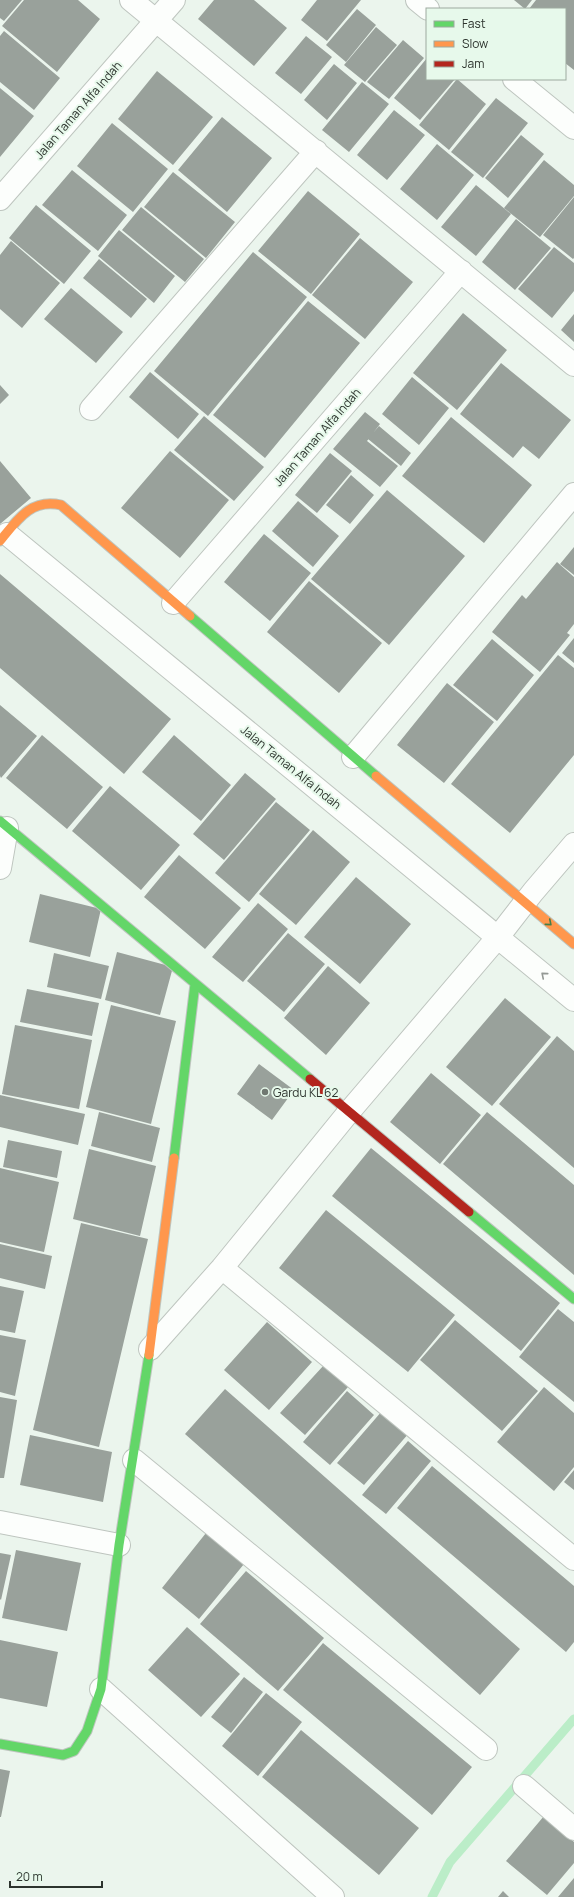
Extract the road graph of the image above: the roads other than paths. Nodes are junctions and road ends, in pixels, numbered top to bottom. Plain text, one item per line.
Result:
1 (131, 0) edge
2 (174, 0) edge
3 (417, 0) edge
4 (427, 8) edge
5 (157, 21) junction
6 (515, 80) edge
7 (574, 128) edge
8 (316, 151) junction
9 (0, 199) edge
10 (461, 271) junction
11 (574, 365) edge
12 (92, 409) dead end
13 (574, 494) edge
14 (3, 538) edge
15 (174, 603) junction
16 (353, 757) junction
17 (4, 825) edge
18 (574, 844) edge
19 (0, 868) edge
20 (525, 897) junction
21 (498, 937) junction
22 (574, 944) edge
23 (195, 984) junction
24 (574, 1000) edge
25 (348, 1113) junction
26 (222, 1268) junction
27 (574, 1299) edge
28 (150, 1349) junction
29 (134, 1460) junction
30 (0, 1522) edge
31 (119, 1545) junction
32 (574, 1559) edge
33 (101, 1689) junction
34 (0, 1744) edge
35 (486, 1749) dead end
36 (524, 1786) dead end
37 (574, 1829) edge
38 (333, 1897) edge

1 - 5 street
2 - 5 street, Jalan Taman Alfa Indah
3 - 4 street
5 - 8 street
5 - 9 street, Jalan Taman Alfa Indah
6 - 7 street
8 - 10 street
8 - 12 street
10 - 11 street
10 - 15 street, Jalan Taman Alfa Indah
13 - 16 street
14 - 15 street
14 - 21 street, Jalan Taman Alfa Indah
15 - 16 street
16 - 20 street
17 - 19 street
17 - 23 street
18 - 20 street
20 - 21 street
20 -> 22 street
24 -> 21 street, Jalan Taman Alfa Indah
21 - 25 street
23 - 25 street
23 - 28 street
25 - 26 street
25 - 27 street
26 - 28 street
26 - 32 street
28 - 29 street
29 - 31 street
29 - 35 street
30 - 31 street
31 - 33 street
33 - 34 street
33 - 38 street
36 - 37 street

